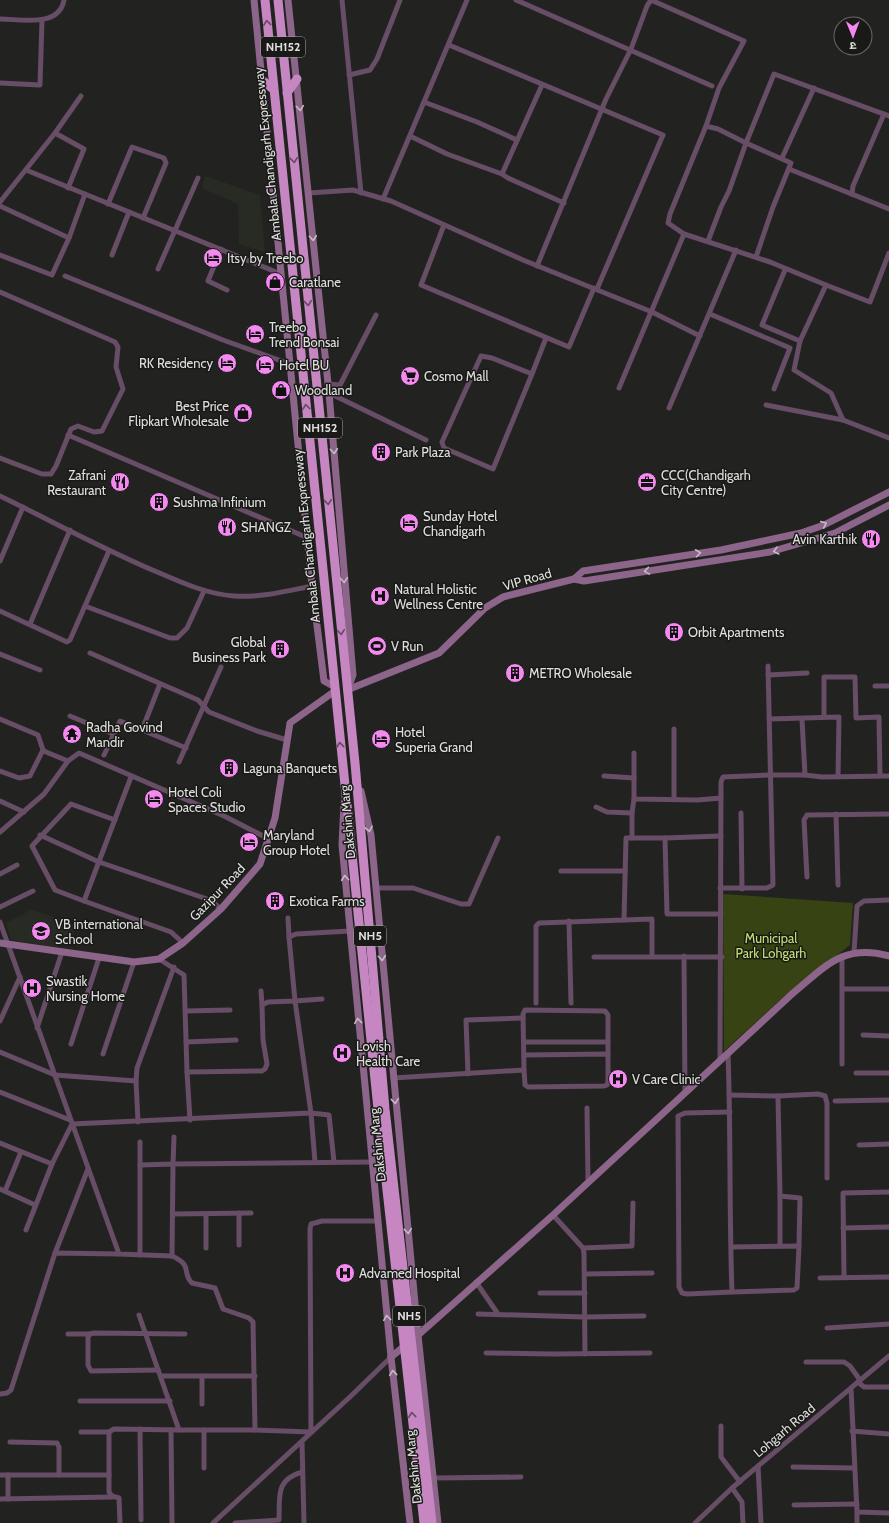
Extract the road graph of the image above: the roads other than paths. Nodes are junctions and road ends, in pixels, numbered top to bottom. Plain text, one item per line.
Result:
1 (64, 0) edge
2 (254, 0) edge
3 (265, 0) edge
4 (278, 0) edge
5 (288, 0) edge
6 (342, 0) edge
7 (400, 0) edge
8 (467, 0) edge
9 (516, 0) edge
10 (651, 0) edge
11 (0, 19) edge
12 (42, 20) junction
13 (449, 45) junction
14 (631, 49) junction
15 (349, 75) junction
16 (297, 79) junction
17 (262, 80) junction
18 (0, 83) edge
19 (542, 84) junction
20 (712, 86) dead end
21 (814, 88) junction
22 (273, 89) junction
23 (287, 93) junction
24 (81, 96) dead end
25 (424, 102) junction
26 (601, 109) junction
27 (887, 115) edge
28 (706, 126) junction
29 (55, 133) junction
30 (410, 136) junction
31 (517, 140) junction
32 (746, 142) junction
33 (782, 158) junction
34 (26, 170) junction
35 (788, 170) junction
36 (502, 174) junction
37 (198, 178) dead end
38 (68, 188) junction
39 (309, 193) junction
40 (361, 193) junction
41 (85, 194) junction
42 (852, 194) junction
43 (383, 199) junction
44 (0, 202) edge
45 (564, 203) junction
46 (108, 204) junction
47 (0, 206) edge
48 (889, 209) edge
49 (129, 212) junction
50 (143, 218) junction
51 (444, 225) junction
52 (174, 231) junction
53 (684, 234) junction
54 (69, 238) junction
55 (708, 241) junction
56 (221, 249) junction
57 (736, 250) junction
58 (889, 253) edge
59 (0, 255) edge
60 (112, 255) dead end
61 (756, 257) junction
62 (537, 266) junction
63 (158, 269) dead end
64 (785, 270) junction
65 (281, 274) junction
66 (65, 276) dead end
67 (826, 285) junction
68 (595, 288) junction
69 (227, 290) dead end
70 (0, 292) edge
71 (652, 312) junction
72 (710, 314) junction
73 (376, 315) dead end
74 (700, 336) junction
75 (546, 338) junction
76 (800, 341) junction
77 (290, 364) junction
78 (532, 374) junction
79 (328, 384) junction
80 (619, 388) dead end
81 (774, 389) dead end
82 (329, 393) junction
83 (766, 405) dead end
84 (669, 408) dead end
85 (843, 420) junction
86 (68, 435) junction
87 (889, 438) edge
88 (426, 440) dead end
89 (0, 458) edge
90 (889, 492) edge
91 (0, 496) edge
92 (889, 505) edge
93 (23, 507) junction
94 (852, 511) junction
95 (860, 520) junction
96 (70, 530) junction
97 (308, 538) junction
98 (109, 551) junction
99 (0, 561) edge
100 (574, 579) junction
101 (312, 586) junction
102 (204, 591) junction
103 (85, 606) junction
104 (0, 611) edge
105 (30, 624) junction
106 (90, 653) dead end
107 (0, 654) edge
108 (768, 666) dead end
109 (221, 667) dead end
110 (40, 670) dead end
111 (808, 673) dead end
112 (768, 675) junction
113 (160, 684) junction
114 (875, 686) dead end
115 (889, 686) edge
116 (335, 689) junction
117 (347, 690) junction
118 (204, 706) junction
119 (70, 716) dead end
120 (824, 716) junction
121 (0, 719) edge
122 (769, 719) junction
123 (802, 719) junction
124 (674, 729) dead end
125 (142, 730) junction
126 (113, 734) junction
127 (287, 740) junction
128 (186, 748) junction
129 (43, 750) junction
130 (634, 753) dead end
131 (104, 755) dead end
132 (68, 761) junction
133 (179, 762) dead end
134 (355, 763) junction
135 (0, 771) edge
136 (770, 775) junction
137 (805, 775) junction
138 (604, 776) dead end
139 (880, 776) junction
140 (889, 776) edge
141 (131, 777) junction
142 (838, 777) junction
143 (634, 778) junction
144 (344, 784) junction
145 (721, 798) junction
146 (634, 799) junction
147 (674, 799) junction
148 (0, 802) edge
149 (596, 807) dead end
150 (24, 812) junction
151 (632, 813) junction
152 (741, 813) dead end
153 (836, 814) junction
154 (889, 814) edge
155 (115, 820) junction
156 (0, 832) edge
157 (40, 835) junction
158 (721, 836) junction
159 (498, 838) dead end
160 (632, 838) junction
161 (665, 838) junction
162 (269, 839) junction
163 (99, 862) junction
164 (17, 865) dead end
165 (625, 871) junction
166 (561, 872) dead end
167 (0, 874) edge
168 (807, 877) dead end
169 (838, 885) dead end
170 (376, 888) junction
171 (720, 888) junction
172 (742, 889) junction
173 (33, 891) dead end
174 (889, 900) edge
175 (84, 901) junction
176 (0, 907) edge
177 (221, 909) junction
178 (721, 914) junction
179 (288, 918) dead end
180 (624, 920) junction
181 (569, 921) junction
182 (0, 922) edge
183 (350, 931) junction
184 (289, 937) junction
185 (0, 943) edge
186 (183, 943) junction
187 (8, 944) junction
188 (62, 952) junction
189 (854, 952) junction
190 (652, 956) junction
191 (684, 956) junction
192 (842, 956) junction
193 (889, 956) edge
194 (594, 957) dead end
195 (722, 957) junction
196 (99, 958) junction
197 (159, 959) junction
198 (134, 962) junction
199 (174, 967) junction
200 (20, 977) junction
201 (843, 989) junction
202 (889, 989) edge
203 (261, 991) dead end
204 (322, 999) dead end
205 (295, 1001) junction
206 (571, 1002) dead end
207 (536, 1003) dead end
208 (262, 1005) junction
209 (230, 1010) dead end
210 (186, 1011) junction
211 (523, 1018) junction
212 (0, 1021) edge
213 (37, 1028) junction
214 (863, 1035) dead end
215 (889, 1036) edge
216 (236, 1040) dead end
217 (186, 1042) junction
218 (524, 1042) junction
219 (608, 1042) junction
220 (71, 1044) dead end
221 (0, 1052) edge
222 (728, 1053) junction
223 (103, 1054) dead end
224 (608, 1054) junction
225 (525, 1055) junction
226 (720, 1060) junction
227 (842, 1064) dead end
228 (524, 1070) junction
229 (187, 1072) junction
230 (856, 1073) dead end
231 (889, 1073) edge
232 (468, 1074) junction
233 (55, 1075) junction
234 (393, 1078) junction
235 (136, 1081) junction
236 (0, 1092) edge
237 (685, 1094) junction
238 (730, 1095) junction
239 (778, 1096) junction
240 (889, 1100) edge
241 (835, 1101) dead end
242 (587, 1108) dead end
243 (382, 1109) junction
244 (730, 1112) junction
245 (310, 1113) junction
246 (190, 1120) junction
247 (71, 1122) junction
248 (138, 1122) junction
249 (174, 1137) dead end
250 (140, 1142) dead end
251 (0, 1143) edge
252 (889, 1144) edge
253 (859, 1145) dead end
254 (21, 1152) junction
255 (315, 1162) junction
256 (334, 1162) junction
257 (372, 1162) junction
258 (52, 1164) junction
259 (173, 1164) junction
260 (140, 1165) junction
261 (88, 1169) junction
262 (828, 1178) dead end
263 (588, 1182) junction
264 (3, 1190) edge
265 (889, 1192) edge
266 (780, 1196) junction
267 (633, 1203) dead end
268 (36, 1205) junction
269 (239, 1213) junction
270 (251, 1213) dead end
271 (173, 1214) junction
272 (206, 1214) junction
273 (553, 1215) junction
274 (378, 1221) junction
275 (889, 1226) edge
276 (843, 1228) junction
277 (26, 1230) dead end
278 (239, 1245) dead end
279 (780, 1246) junction
280 (799, 1246) junction
281 (731, 1247) junction
282 (206, 1248) dead end
283 (583, 1248) junction
284 (55, 1253) junction
285 (119, 1254) junction
286 (140, 1255) junction
287 (172, 1256) junction
288 (652, 1273) dead end
289 (585, 1274) junction
290 (889, 1276) edge
291 (844, 1277) junction
292 (820, 1278) dead end
293 (476, 1282) junction
294 (732, 1292) junction
295 (540, 1293) dead end
296 (585, 1293) junction
297 (478, 1314) dead end
298 (498, 1314) junction
299 (139, 1316) dead end
300 (644, 1316) dead end
301 (585, 1318) junction
302 (889, 1324) edge
303 (827, 1328) dead end
304 (68, 1334) dead end
305 (90, 1334) junction
306 (146, 1334) junction
307 (185, 1334) dead end
308 (418, 1335) junction
309 (486, 1353) dead end
310 (650, 1353) dead end
311 (585, 1354) junction
312 (889, 1356) edge
313 (391, 1357) junction
314 (806, 1362) dead end
315 (158, 1370) junction
316 (161, 1376) junction
317 (202, 1376) junction
318 (255, 1376) junction
319 (859, 1381) junction
320 (889, 1387) edge
321 (851, 1388) junction
322 (0, 1394) edge
323 (80, 1401) dead end
324 (170, 1401) junction
325 (202, 1404) dead end
326 (721, 1426) dead end
327 (140, 1430) junction
328 (171, 1430) junction
329 (180, 1430) junction
330 (204, 1430) junction
331 (255, 1430) junction
332 (852, 1431) junction
333 (81, 1432) dead end
334 (109, 1432) junction
335 (311, 1432) junction
336 (889, 1434) edge
337 (10, 1442) dead end
338 (302, 1442) junction
339 (758, 1466) junction
340 (794, 1467) dead end
341 (204, 1468) dead end
342 (854, 1468) junction
343 (302, 1472) junction
344 (109, 1474) junction
345 (0, 1475) edge
346 (8, 1475) junction
347 (58, 1475) junction
348 (521, 1476) dead end
349 (433, 1478) junction
350 (740, 1482) junction
351 (732, 1488) junction
352 (118, 1497) junction
353 (0, 1499) edge
354 (8, 1499) junction
355 (857, 1504) junction
356 (794, 1505) dead end
357 (857, 1512) junction
358 (889, 1513) edge
359 (141, 1520) dead end
360 (701, 1521) edge
361 (120, 1523) edge
362 (172, 1523) edge
363 (213, 1523) edge
364 (235, 1523) edge
365 (304, 1523) edge
366 (410, 1523) edge
367 (424, 1523) edge
368 (432, 1523) edge
369 (438, 1523) edge
370 (695, 1523) edge
371 (743, 1523) edge
372 (761, 1523) edge
373 (858, 1523) edge

1 - 12 street
2 - 17 street
22 -> 3 highway, Ambala Chandigarh Expressway / NH152
4 - 23 highway, Ambala Chandigarh Expressway / NH152
5 - 16 street
6 - 15 street
7 - 15 street
8 - 13 street
9 - 14 street
10 - 14 street
10 - 28 street
11 - 12 street
12 - 18 street
13 - 19 street
13 - 25 street
14 - 20 street
14 - 26 street
15 - 40 street
16 - 23 highway
16 -> 39 street
17 - 22 highway
17 - 65 street
19 - 26 street
19 - 31 street
21 - 27 street
21 - 32 street
21 - 33 street
116 -> 22 highway, Ambala Chandigarh Expressway / NH152
23 -> 117 highway, Ambala Chandigarh Expressway / NH152
24 - 29 street
25 - 30 street
25 - 31 street
26 - 45 street
26 - 68 street
27 - 42 street
28 - 32 street
28 - 53 street
29 - 34 street
29 - 38 street
30 - 36 street
30 - 43 street
31 - 36 street
32 - 33 street
32 - 55 street
33 - 35 street
34 - 38 street
34 - 44 street
35 - 42 street
35 - 61 street
36 - 45 street
37 - 52 street
38 - 41 street
39 - 40 street
39 -> 79 street
40 - 43 street
41 - 46 street
41 - 54 street
42 - 48 street
43 - 51 street
45 - 62 street
46 - 49 street
46 - 50 street
47 - 54 street
49 - 50 street
49 - 60 street
50 - 52 street
51 - 62 street
51 - 75 street
52 - 56 street
52 - 63 street
53 - 55 street
53 - 71 street
54 - 59 street
55 - 57 street
56 - 65 street
56 - 69 street
57 - 61 street
57 - 72 street
58 - 67 street
61 - 64 street
62 - 68 street
64 - 67 street
64 - 76 street
65 - 77 street
66 - 77 street
67 - 76 street
68 - 71 street
68 - 75 street
70 - 86 street
71 - 74 street
71 - 80 street
72 - 74 street
72 - 81 street
73 - 79 street
74 - 84 street
75 - 78 street
76 - 85 street
77 - 97 street
78 - 78 street
79 - 82 street
82 - 88 street
82 -> 117 street
83 - 85 street
85 - 87 street
86 - 89 street
86 - 97 street
90 - 94 street
91 - 93 street
92 - 95 street
93 - 96 street
93 - 99 street
94 - 95 street
100 -> 94 street
95 -> 100 street
96 - 98 street
96 - 105 street
97 - 101 street
98 - 102 street
98 - 103 street
100 - 117 street, VIP Road
101 - 102 street
101 - 116 street
102 - 103 street
103 - 105 street
104 - 105 street
106 - 113 street
107 - 110 street
108 - 112 street
109 - 118 street
111 - 112 street
112 - 122 street
113 - 118 street
113 - 125 street
114 - 115 street
116 - 127 street, Gazipur Road
144 -> 116 highway, Ambala Chandigarh Expressway / NH152
117 - 134 highway, Ambala Chandigarh Expressway / NH152
118 - 127 street
118 - 128 street
119 - 126 street
120 - 123 street
120 - 139 street
120 - 142 street
121 - 129 street
122 - 123 street
122 - 136 street
123 - 137 street
124 - 147 street
125 - 126 street
125 - 128 street
126 - 131 street
127 - 162 street, Gazipur Road
128 - 133 street
129 - 132 street
129 - 135 street
130 - 143 street
132 - 141 street
132 - 150 street
134 -> 170 street, NH152
134 - 243 highway, Dakshin Marg / NH5
136 - 137 street
136 - 145 street
136 - 172 street
137 - 142 street
138 - 143 street
139 - 140 street
139 - 142 street
141 - 155 street
141 - 162 street
143 - 146 street
183 -> 144 street, Dakshin Marg / NH152
144 - 243 highway, NH5
145 - 147 street
145 - 158 street
146 - 147 street
146 - 151 street
148 - 150 street
149 - 151 street
150 - 156 street
151 - 160 street
152 - 172 street
153 - 154 street
153 - 168 street
153 - 169 street
155 - 157 street
155 - 163 street
157 - 163 street
157 - 175 street
158 - 161 street
158 - 171 street
159 - 170 street
160 - 161 street
160 - 165 street
161 - 178 street
162 - 177 street, Gazipur Road
163 - 175 street
163 - 177 street
164 - 167 street
165 - 166 street
165 - 180 street
170 -> 234 street, NH152
171 - 172 street
171 - 178 street
173 - 176 street
174 - 189 street
175 - 186 street
177 - 186 street, Gazipur Road
178 - 195 street
179 - 184 street
180 - 181 street
180 - 190 street
181 - 206 street
181 - 207 street
182 - 187 street
183 - 184 street
257 -> 183 street, Dakshin Marg / NH152
184 - 205 street
185 - 187 street, Gazipur Road
186 - 197 street, Gazipur Road
187 - 188 street, Gazipur Road
187 - 200 street
188 - 196 street, Gazipur Road
188 - 213 street
189 - 192 street
189 - 193 street
190 - 191 street
190 - 194 street
191 - 195 street
191 - 237 street
192 - 201 street
192 - 222 street
195 - 226 street
196 - 198 street, Gazipur Road
196 - 220 street
197 - 198 street, Gazipur Road
197 - 199 street
198 - 223 street
199 - 210 street
199 - 235 street
200 - 212 street
200 - 213 street
201 - 202 street
201 - 227 street
203 - 208 street
204 - 205 street
205 - 208 street
205 - 245 street
208 - 229 street
209 - 210 street
210 - 217 street
211 - 218 street
211 - 219 street
211 - 232 street
213 - 233 street
214 - 215 street
216 - 217 street
217 - 229 street
218 - 219 street
218 - 225 street
219 - 224 street
221 - 233 street
222 - 226 street
222 - 238 street
224 - 225 street
224 - 228 street
225 - 228 street
226 - 237 street
228 - 232 street
229 - 246 street
230 - 231 street
232 - 234 street
233 - 235 street
233 - 247 street
234 -> 308 street, NH152
235 - 248 street
236 - 247 street
237 - 263 street
238 - 239 street
238 - 244 street
239 - 262 street
239 - 266 street
240 - 241 street
242 - 263 street
367 -> 243 highway, NH5
243 - 368 highway, Dakshin Marg / NH5
244 - 281 street
244 - 294 street
245 - 246 street
245 - 255 street
245 - 256 street
246 - 248 street
247 - 248 street
247 - 258 street
247 - 261 street
249 - 259 street
250 - 260 street
251 - 254 street
252 - 253 street
254 - 258 street
254 - 264 street
255 - 256 street
255 - 259 street
256 - 257 street
257 - 274 street, Dakshin Marg / NH152
258 - 268 street
259 - 260 street
259 - 271 street
260 - 286 street
261 - 284 street
261 - 285 street
263 - 273 street
264 - 268 street
265 - 276 street
266 - 279 street
266 - 280 street
267 - 283 street
268 - 277 street
269 - 270 street
269 - 272 street
269 - 278 street
271 - 272 street
271 - 287 street
272 - 282 street
273 - 283 street
273 - 293 street
313 -> 274 street, Dakshin Marg / NH152
274 - 335 street
275 - 276 street
276 - 291 street
279 - 280 street
279 - 281 street
280 - 294 street
281 - 294 street
283 - 289 street
284 - 285 street
284 - 322 street
285 - 286 street
286 - 287 street
287 - 318 street
288 - 289 street
289 - 296 street
290 - 291 street
291 - 292 street
293 - 298 street
293 - 308 street
295 - 296 street
296 - 301 street
297 - 298 street
298 - 301 street
299 - 306 street
300 - 301 street
301 - 311 street
302 - 303 street
304 - 305 street
305 - 306 street
305 - 315 street
306 - 307 street
306 - 315 street
308 - 313 street
308 - 349 street, NH152
309 - 311 street
310 - 311 street
312 - 319 street, Lohgarh Road
313 - 335 street
366 -> 313 street, Dakshin Marg / NH152
314 - 319 street
315 - 316 street
316 - 317 street
316 - 324 street
317 - 318 street
317 - 325 street
318 - 331 street
319 - 320 street
319 - 321 street, Lohgarh Road
321 - 332 street
321 - 339 street, Lohgarh Road
323 - 324 street
324 - 329 street
326 - 350 street
327 - 328 street
327 - 334 street
327 - 359 street
328 - 329 street
328 - 362 street
329 - 330 street
330 - 331 street
330 - 341 street
331 - 335 street
332 - 336 street
332 - 342 street
333 - 334 street
334 - 344 street
335 - 338 street
337 - 347 street
338 - 343 street
338 - 363 street
339 - 350 street, Lohgarh Road
339 - 372 street
340 - 342 street
342 - 355 street
343 - 364 street
343 - 365 street
344 - 347 street
344 - 352 street
345 - 346 street
346 - 347 street
346 - 354 street
348 - 349 street
349 - 369 street, NH152
350 - 351 street, Lohgarh Road
351 - 360 street, Lohgarh Road
351 - 371 street
352 - 354 street
352 - 361 street
353 - 354 street
355 - 356 street
355 - 357 street
357 - 358 street
357 - 373 street
360 - 370 street, Lohgarh Road

